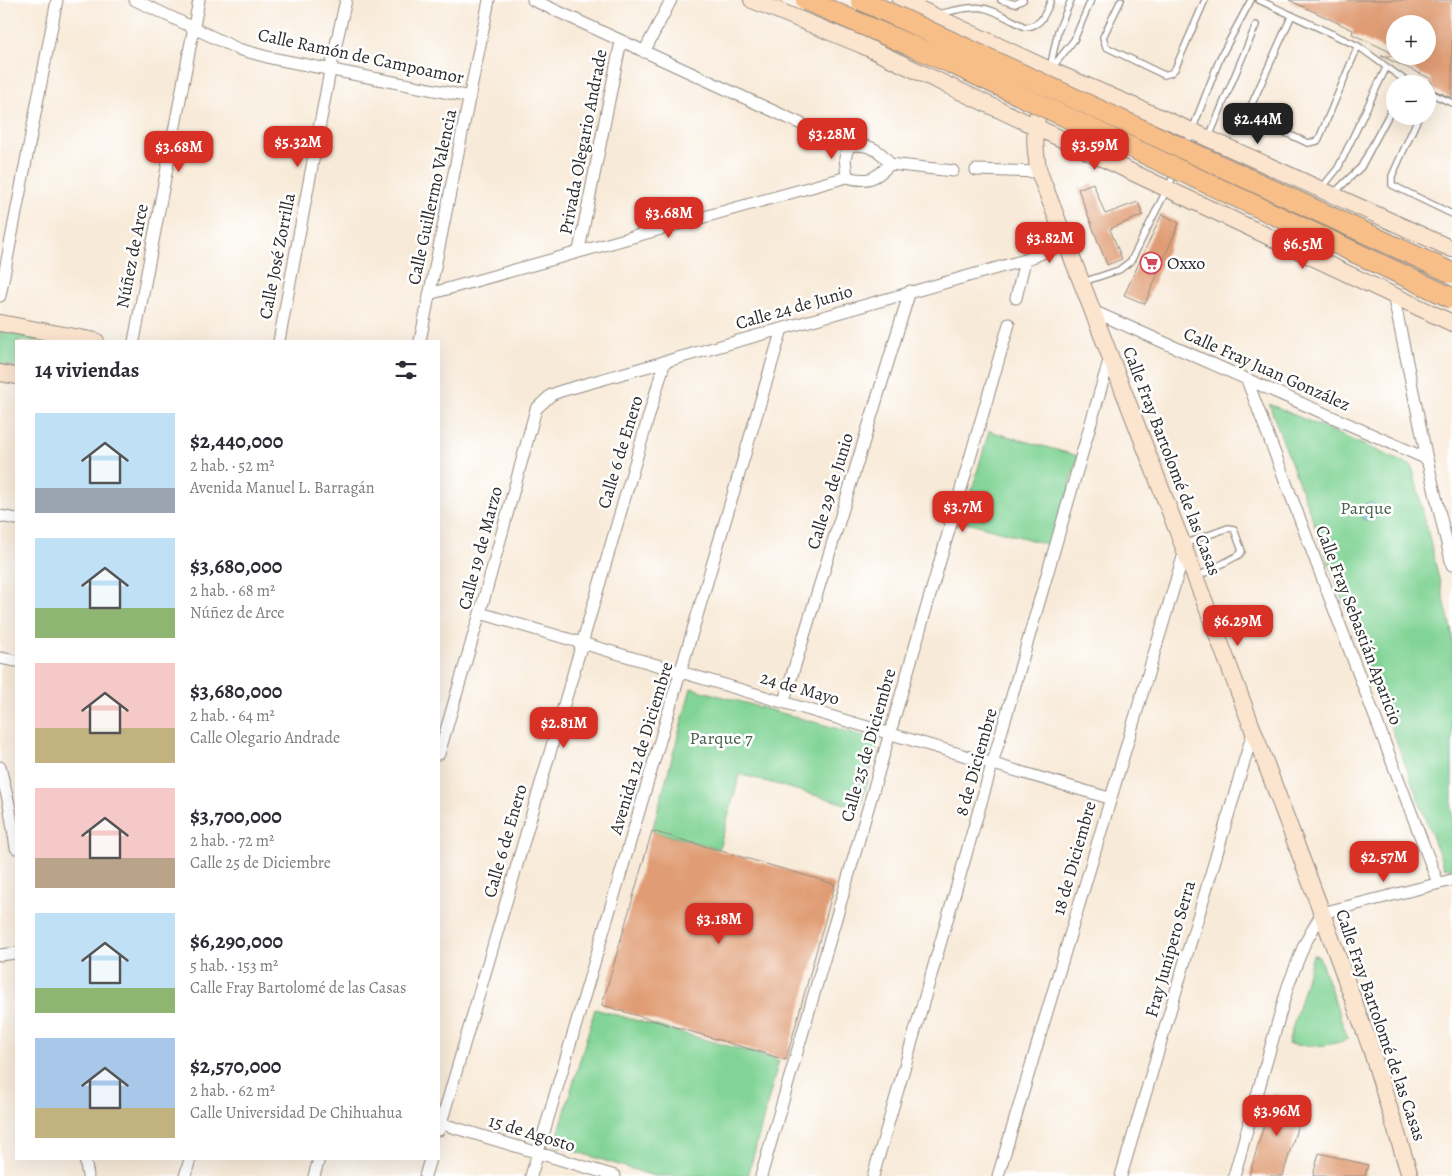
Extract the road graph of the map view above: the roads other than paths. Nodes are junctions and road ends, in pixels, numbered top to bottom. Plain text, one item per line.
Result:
1 (57, 0) edge
2 (135, 0) edge
3 (199, 0) edge
4 (346, 0) edge
5 (490, 0) edge
6 (533, 0) edge
7 (671, 0) edge
8 (752, 0) edge
9 (806, 0) edge
10 (831, 0) edge
11 (861, 0) edge
12 (900, 0) edge
13 (1001, 0) edge
14 (1023, 0) edge
15 (1051, 0) edge
16 (1071, 0) edge
17 (1091, 0) edge
18 (1121, 0) edge
19 (1205, 0) edge
20 (1251, 0) edge
21 (1259, 0) edge
22 (935, 15) junction
23 (1292, 15) junction
24 (807, 24) junction
25 (1256, 25) dead end
26 (193, 28) junction
27 (621, 41) junction
28 (862, 45) junction
29 (1358, 46) junction
30 (644, 52) junction
31 (1386, 68) junction
32 (1050, 70) junction
33 (330, 71) junction
34 (1396, 75) edge
35 (470, 97) junction
36 (1436, 97) edge
37 (1452, 103) edge
38 (1386, 120) edge
39 (1415, 125) edge
40 (1034, 126) junction
41 (1192, 131) junction
42 (1208, 139) junction
43 (849, 146) junction
44 (1237, 153) junction
45 (1182, 157) dead end
46 (890, 164) junction
47 (1178, 165) dead end
48 (976, 170) dead end
49 (953, 171) dead end
50 (1039, 172) junction
51 (847, 177) junction
52 (1168, 189) junction
53 (1326, 192) junction
54 (1204, 207) junction
55 (1452, 214) edge
56 (1066, 244) junction
57 (1452, 249) edge
58 (579, 250) junction
59 (1024, 260) junction
60 (1452, 273) edge
61 (1082, 282) junction
62 (910, 292) junction
63 (429, 294) junction
64 (1394, 294) junction
65 (0, 296) edge
66 (1016, 298) dead end
67 (1452, 298) edge
68 (1092, 311) junction
69 (0, 323) edge
70 (1452, 323) edge
71 (1009, 324) dead end
72 (782, 329) junction
73 (91, 340) edge
74 (134, 340) edge
75 (279, 340) edge
76 (420, 340) edge
77 (1110, 357) junction
78 (666, 361) junction
79 (0, 372) edge
80 (15, 376) edge
81 (1247, 380) junction
82 (536, 409) joint
83 (1427, 459) junction
84 (0, 516) edge
85 (15, 519) edge
86 (1184, 547) junction
87 (1452, 565) edge
88 (1196, 578) junction
89 (480, 613) junction
90 (581, 643) junction
91 (0, 658) edge
92 (15, 661) edge
93 (681, 674) junction
94 (784, 701) junction
95 (1253, 732) junction
96 (889, 734) junction
97 (440, 751) edge
98 (994, 764) junction
99 (0, 767) edge
100 (1109, 798) junction
101 (13, 805) edge
102 (15, 834) edge
103 (1452, 880) edge
104 (1438, 883) junction
105 (1322, 913) junction
106 (15, 953) edge
107 (0, 955) edge
108 (440, 1123) edge
109 (440, 1126) edge
110 (538, 1153) junction
111 (84, 1160) edge
112 (190, 1160) edge
113 (319, 1160) edge
114 (430, 1160) edge
115 (88, 1176) edge
116 (185, 1176) edge
117 (314, 1176) edge
118 (425, 1176) edge
119 (531, 1176) edge
120 (615, 1176) edge
121 (762, 1176) edge
122 (873, 1176) edge
123 (998, 1176) edge
124 (1121, 1176) edge
125 (1234, 1176) edge
126 (1410, 1176) edge

1 - 65 street
2 - 26 street, Calle Ramón de Campoamor
3 - 26 street, Núñez de Arce
4 - 33 street, Calle José Zorrilla
5 - 35 street, Calle Guillermo Valencia
6 - 27 street
7 - 30 street
8 - 24 street
9 - 67 highway, bridge
10 - 24 street
11 - 28 street
11 - 60 highway, bridge
12 - 22 street
13 - 14 lane
15 - 22 lane
16 - 32 lane
17 - 32 lane
18 - 19 lane
20 - 41 lane
21 - 23 lane
22 - 32 street
23 - 29 lane
23 - 29 lane
24 - 28 street
25 - 42 lane
26 - 33 street, Calle Ramón de Campoamor
26 - 74 street, Núñez de Arce
27 - 30 street
27 - 58 street, Privada Olegario Andrade
28 - 40 street
29 - 31 lane
30 - 43 street
31 - 34 lane
31 - 53 lane
32 - 40 street, Calle Fray Bartolomé de las Casas
32 - 41 street
33 - 35 street, Calle Ramón de Campoamor
33 - 75 street, Calle José Zorrilla
35 - 63 street, Calle Guillermo Valencia
36 - 37 lane
38 - 53 lane
39 - 55 lane
40 - 50 street, Calle Fray Bartolomé de las Casas
40 - 52 street
41 - 42 street
41 - 45 lane
42 - 44 street
43 - 46 street
43 - 51 street
44 - 53 street
44 - 54 street
46 - 49 street
46 - 51 street
47 - 52 lane
48 - 50 street
50 - 56 street, Calle Fray Bartolomé de las Casas
51 - 58 street
52 - 54 street
52 - 61 lane
53 - 57 street
54 - 64 street
56 - 59 street, Calle 24 de Junio
56 - 61 street, Calle Fray Bartolomé de las Casas
58 - 63 street
59 - 62 street, Calle 24 de Junio
59 - 66 street
61 - 68 street, Calle Fray Bartolomé de las Casas
62 - 72 street, Calle 24 de Junio
62 - 94 street, Calle 29 de Junio
63 - 76 street, Calle Guillermo Valencia
64 - 70 street
64 - 83 street
68 - 77 street, Calle Fray Bartolomé de las Casas
68 - 81 street, Calle Fray Juan González
69 - 73 street
71 - 96 street, Calle 25 de Diciembre
72 - 78 street, Calle 24 de Junio
72 - 93 street, Avenida 12 de Diciembre
77 - 86 street, Calle Fray Bartolomé de las Casas
77 - 98 street, 8 de Diciembre
78 - 82 street, Calle 24 de Junio
78 - 90 street, Calle 6 de Enero
79 - 80 street
81 - 83 street, Calle Fray Juan González
81 - 104 street, Calle Fray Sebastián Aparicio
82 - 89 street, Calle 19 de Marzo
83 - 87 street
84 - 85 street
86 - 88 street, Calle Fray Bartolomé de las Casas
86 - 88 lane
86 - 100 street, 18 de Diciembre
88 - 95 street, Calle Fray Bartolomé de las Casas
89 - 90 street, 24 de Mayo
89 - 97 street, Calle 19 de Marzo
90 - 93 street, 24 de Mayo
90 - 108 street, Calle 6 de Enero
91 - 92 street
93 - 94 street, 24 de Mayo
93 - 110 street, Avenida 12 de Diciembre
94 - 96 street, 24 de Mayo
95 - 105 street, Calle Fray Bartolomé de las Casas
95 - 124 street, Fray Junípero Serra
96 - 98 street, 24 de Mayo
96 - 121 street, Calle 25 de Diciembre
98 - 100 street, 24 de Mayo
98 - 122 street, 8 de Diciembre
99 - 101 street
100 - 123 street, 18 de Diciembre
101 - 102 street
103 - 104 street
104 - 105 street
105 - 125 street
105 - 126 street, Calle Fray Bartolomé de las Casas
106 - 107 street
109 - 110 street, 15 de Agosto
110 - 119 street, Avenida 12 de Diciembre
110 - 120 street, 15 de Agosto
111 - 115 street
112 - 116 street
113 - 117 street
114 - 118 street

